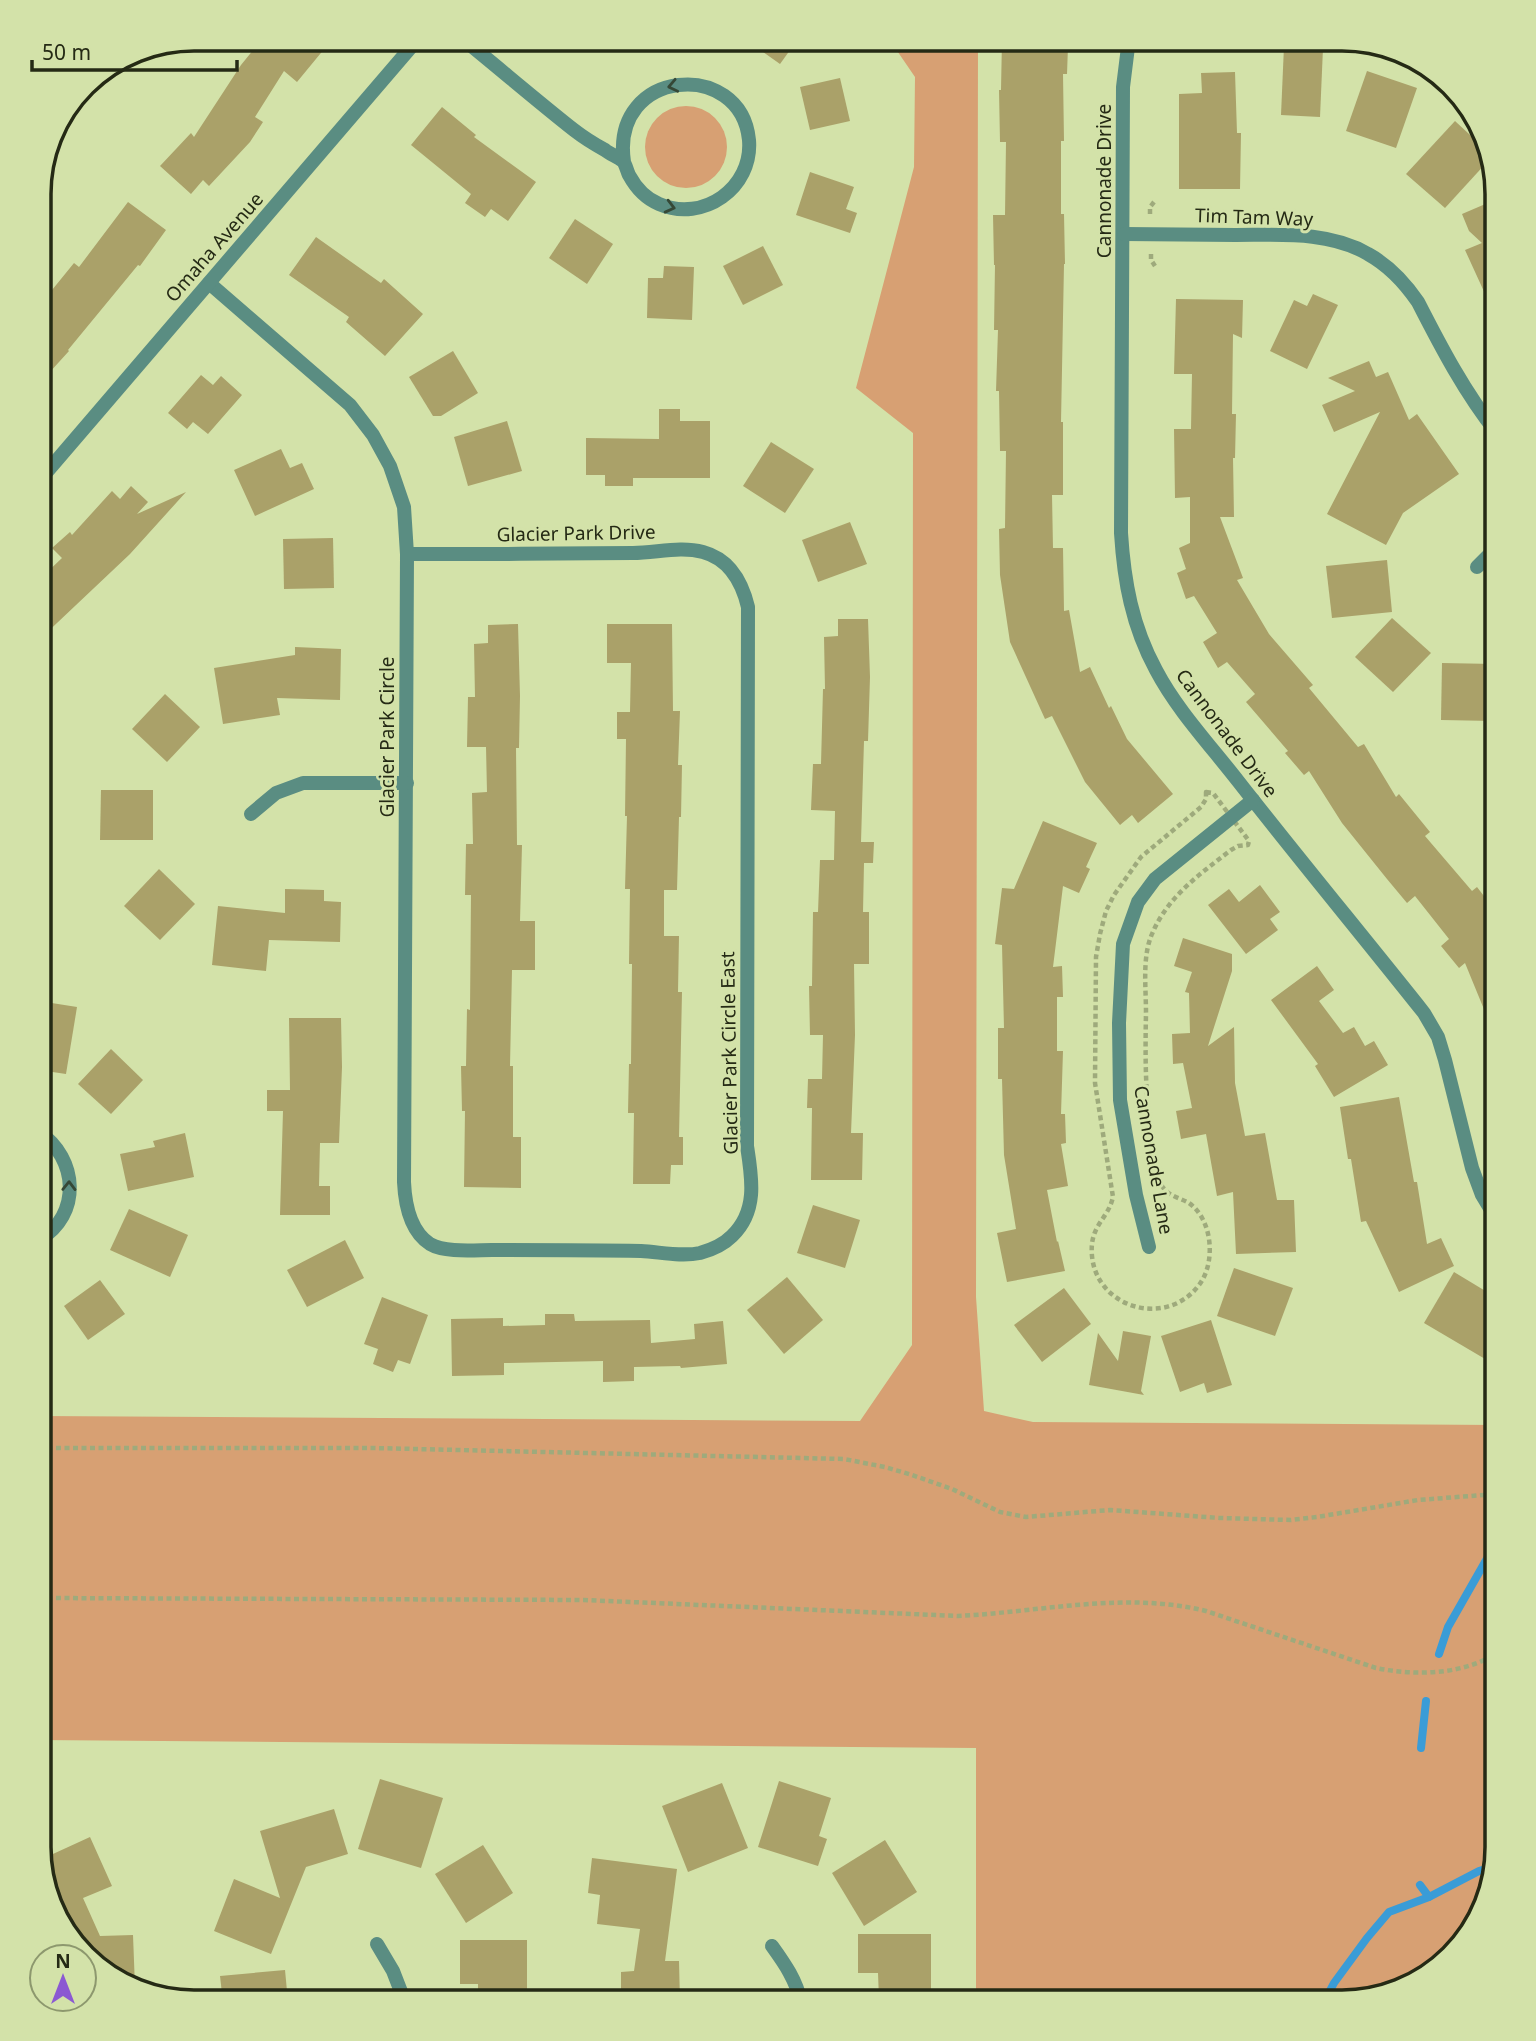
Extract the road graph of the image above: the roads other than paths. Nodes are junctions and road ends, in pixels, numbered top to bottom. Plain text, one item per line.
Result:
1 (407, 51) edge
2 (479, 51) edge
3 (1128, 51) edge
4 (624, 162) junction
5 (1124, 234) junction
6 (209, 283) junction
7 (1485, 416) edge
8 (51, 456) edge
9 (407, 554) junction
10 (1485, 559) edge
11 (1477, 567) dead end
12 (737, 576) joint
13 (407, 783) junction
14 (1253, 800) junction
15 (251, 814) dead end
16 (51, 1142) edge
17 (1485, 1200) edge
18 (51, 1230) edge
19 (1149, 1247) dead end
20 (447, 1248) joint
21 (377, 1944) dead end
22 (772, 1946) dead end
23 (400, 1990) edge
24 (798, 1990) edge

1 - 6 street, Omaha Avenue
2 - 4 street
3 - 5 street, Cannonade Drive
4 -> 4 street
5 - 7 street, Tim Tam Way
5 - 14 street, Cannonade Drive
6 - 8 street, Omaha Avenue
6 - 9 street, Glacier Park Circle
9 - 12 street, Glacier Park Drive
9 - 13 street, Glacier Park Circle
10 - 11 street
12 - 20 street, Glacier Park Circle East
13 - 15 street
13 - 20 street, Glacier Park Circle
14 - 17 street, Cannonade Drive
14 - 19 street, Cannonade Lane
18 -> 16 street
21 - 23 street
22 - 24 street

